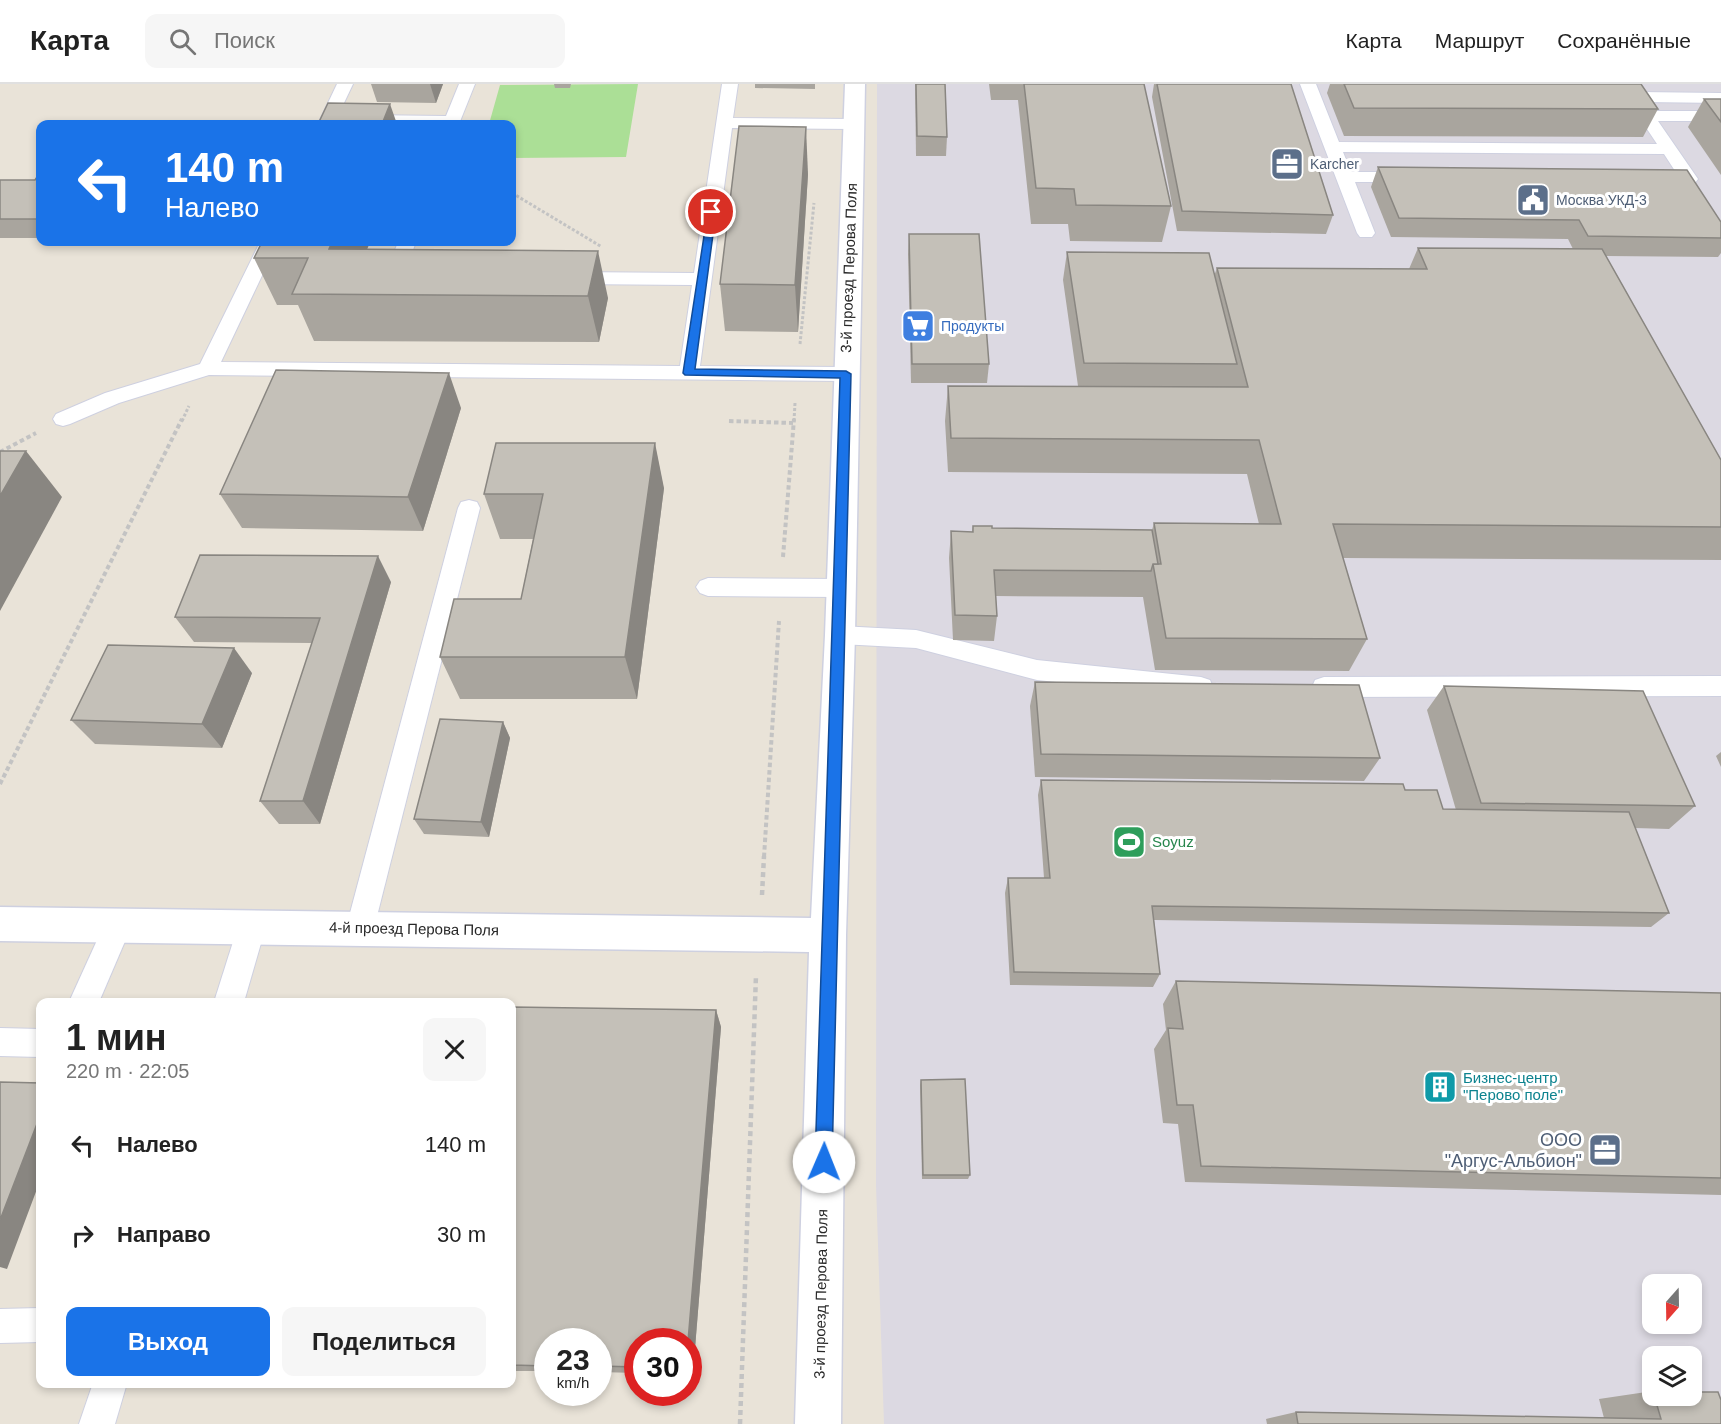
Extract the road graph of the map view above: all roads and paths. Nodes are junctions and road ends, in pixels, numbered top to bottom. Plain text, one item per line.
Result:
1 (345, 84) edge
2 (467, 84) edge
3 (730, 84) edge
4 (855, 84) edge
5 (1308, 84) edge
6 (1630, 91) edge
7 (1721, 98) edge
8 (1646, 116) junction
9 (1721, 116) edge
10 (328, 120) edge
11 (453, 120) edge
12 (724, 123) junction
13 (854, 124) junction
14 (1333, 147) junction
15 (1668, 149) junction
16 (1345, 177) junction
17 (1428, 177) edge
18 (1653, 179) edge
19 (516, 195) edge
20 (815, 195) dead end
21 (1366, 233) dead end
22 (267, 246) edge
23 (405, 246) edge
24 (418, 276) edge
25 (548, 278) edge
26 (654, 279) junction
27 (702, 279) junction
28 (208, 368) junction
29 (689, 373) junction
30 (797, 374) junction
31 (846, 374) junction
32 (63, 419) dead end
33 (729, 421) dead end
34 (793, 423) junction
35 (469, 508) dead end
36 (708, 587) dead end
37 (781, 587) junction
38 (841, 588) junction
39 (840, 635) junction
40 (1721, 686) edge
41 (1229, 687) edge
42 (1301, 687) edge
43 (0, 784) edge
44 (762, 899) dead end
45 (0, 924) edge
46 (118, 925) junction
47 (252, 926) junction
48 (360, 928) junction
49 (828, 935) junction
50 (756, 963) dead end
51 (86, 998) edge
52 (230, 998) edge
53 (0, 1042) edge
54 (36, 1043) edge
55 (36, 1325) edge
56 (0, 1326) edge
57 (108, 1388) edge
58 (97, 1424) edge
59 (740, 1424) edge
60 (818, 1424) edge

1 - 10 lane
2 - 11 lane
3 - 12 lane
4 - 13 street, 3-й проезд Перова Поля
5 - 14 lane
6 - 7 lane
6 - 8 lane
8 - 9 lane
8 - 15 lane
12 - 13 lane
12 - 27 lane
13 - 31 street, 3-й проезд Перова Поля
14 - 15 lane
14 - 16 lane
15 - 18 lane
16 - 17 lane
16 - 21 lane
19 - 26 path
20 - 30 path
22 - 28 lane
23 - 24 lane
25 - 26 lane
26 - 27 lane
27 - 29 lane
28 - 29 lane
28 - 32 lane
28 - 43 path
29 - 30 lane
30 - 31 lane
30 - 34 path
31 - 38 street, 3-й проезд Перова Поля
33 - 34 path
34 - 37 path
35 - 48 lane
36 - 37 lane
37 - 38 lane
37 - 44 path
38 - 39 street, 3-й проезд Перова Поля
39 - 41 lane
39 - 49 street, 3-й проезд Перова Поля
40 - 42 lane
45 - 46 street, 4-й проезд Перова Поля
46 - 47 street, 4-й проезд Перова Поля
46 - 51 lane
47 - 48 street, 4-й проезд Перова Поля
47 - 52 lane
48 - 49 street, 4-й проезд Перова Поля
49 - 60 street, 3-й проезд Перова Поля
50 - 59 path
53 - 54 lane
55 - 56 lane
57 - 58 lane

